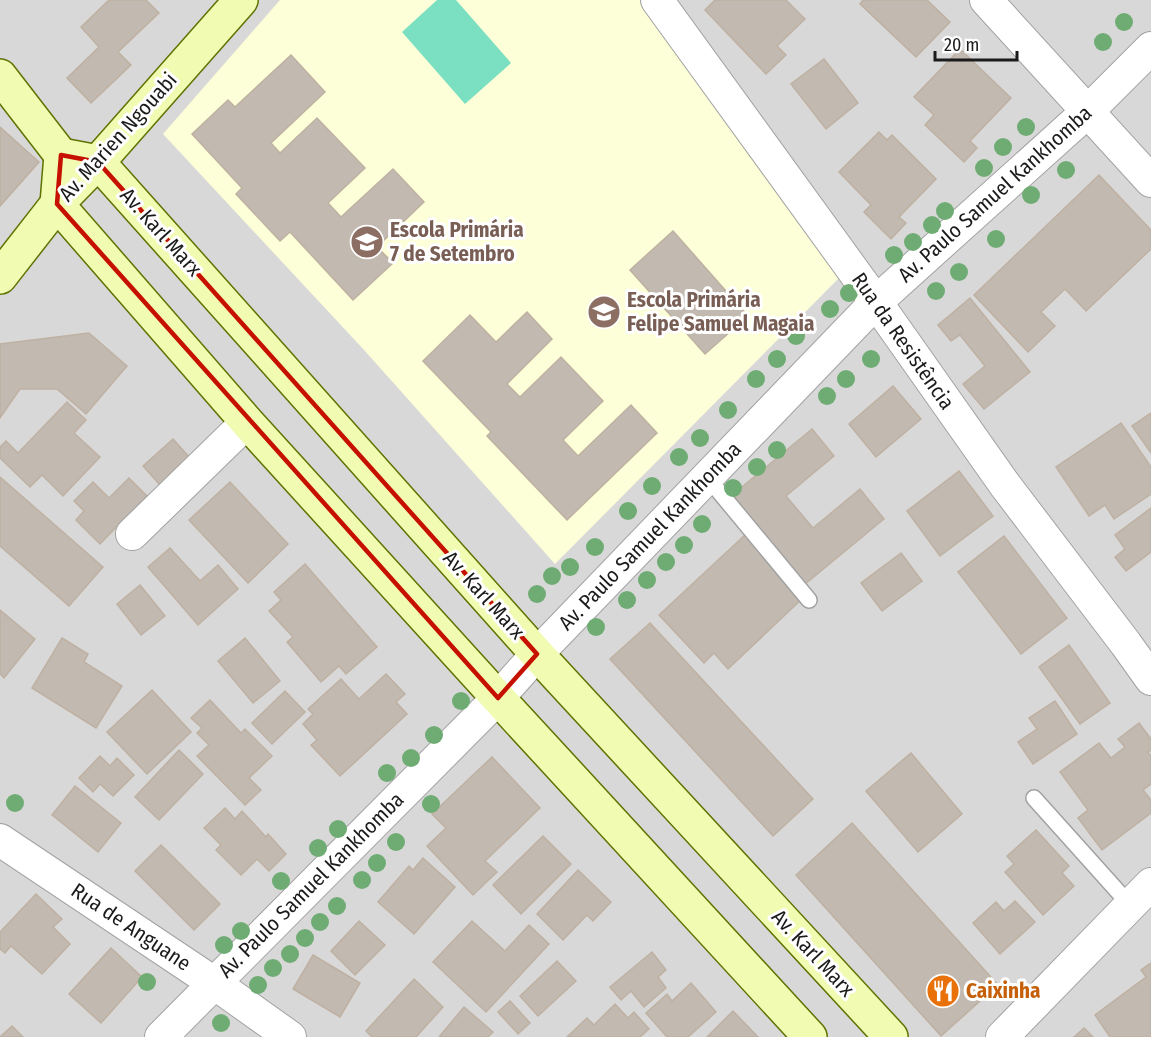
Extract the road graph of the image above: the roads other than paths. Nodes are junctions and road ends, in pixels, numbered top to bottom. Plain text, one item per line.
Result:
1 (241, 0) edge
2 (657, 0) edge
3 (986, 0) edge
4 (1151, 48) edge
5 (0, 76) edge
6 (1087, 112) junction
7 (62, 155) junction
8 (98, 162) junction
9 (1151, 181) edge
10 (57, 204) junction
11 (0, 277) edge
12 (876, 302) junction
13 (247, 422) junction
14 (707, 477) junction
15 (132, 534) dead end
16 (809, 600) dead end
17 (537, 654) junction
18 (1151, 680) edge
19 (498, 698) junction
20 (1034, 798) dead end
21 (0, 840) edge
22 (1141, 895) edge
23 (214, 983) junction
24 (161, 1037) edge
25 (290, 1037) edge
26 (810, 1037) edge
27 (891, 1037) edge
28 (1002, 1037) edge

1 - 8 street, Av. Marien Ngouabi
2 - 12 street, Rua da Resistência
3 - 6 street
4 - 6 street, Av. Paulo Samuel Kankhomba
5 - 7 street
6 - 9 street
6 - 12 street, Av. Paulo Samuel Kankhomba
7 - 8 street
7 - 10 street
8 - 10 street, Av. Marien Ngouabi
8 - 17 street, Av. Karl Marx
10 - 11 street, Av. Marien Ngouabi
10 - 13 street
12 - 14 street, Av. Paulo Samuel Kankhomba
12 - 18 street, Rua da Resistência
13 - 15 street
13 - 19 street
14 - 16 lane
14 - 17 street, Av. Paulo Samuel Kankhomba
17 - 19 street, Av. Paulo Samuel Kankhomba
17 - 27 street, Av. Karl Marx
19 - 23 street, Av. Paulo Samuel Kankhomba
19 - 26 street
20 - 22 lane
21 - 23 street, Rua de Anguane
22 - 28 street
23 - 24 street, Av. Paulo Samuel Kankhomba
23 - 25 street, Rua de Anguane

